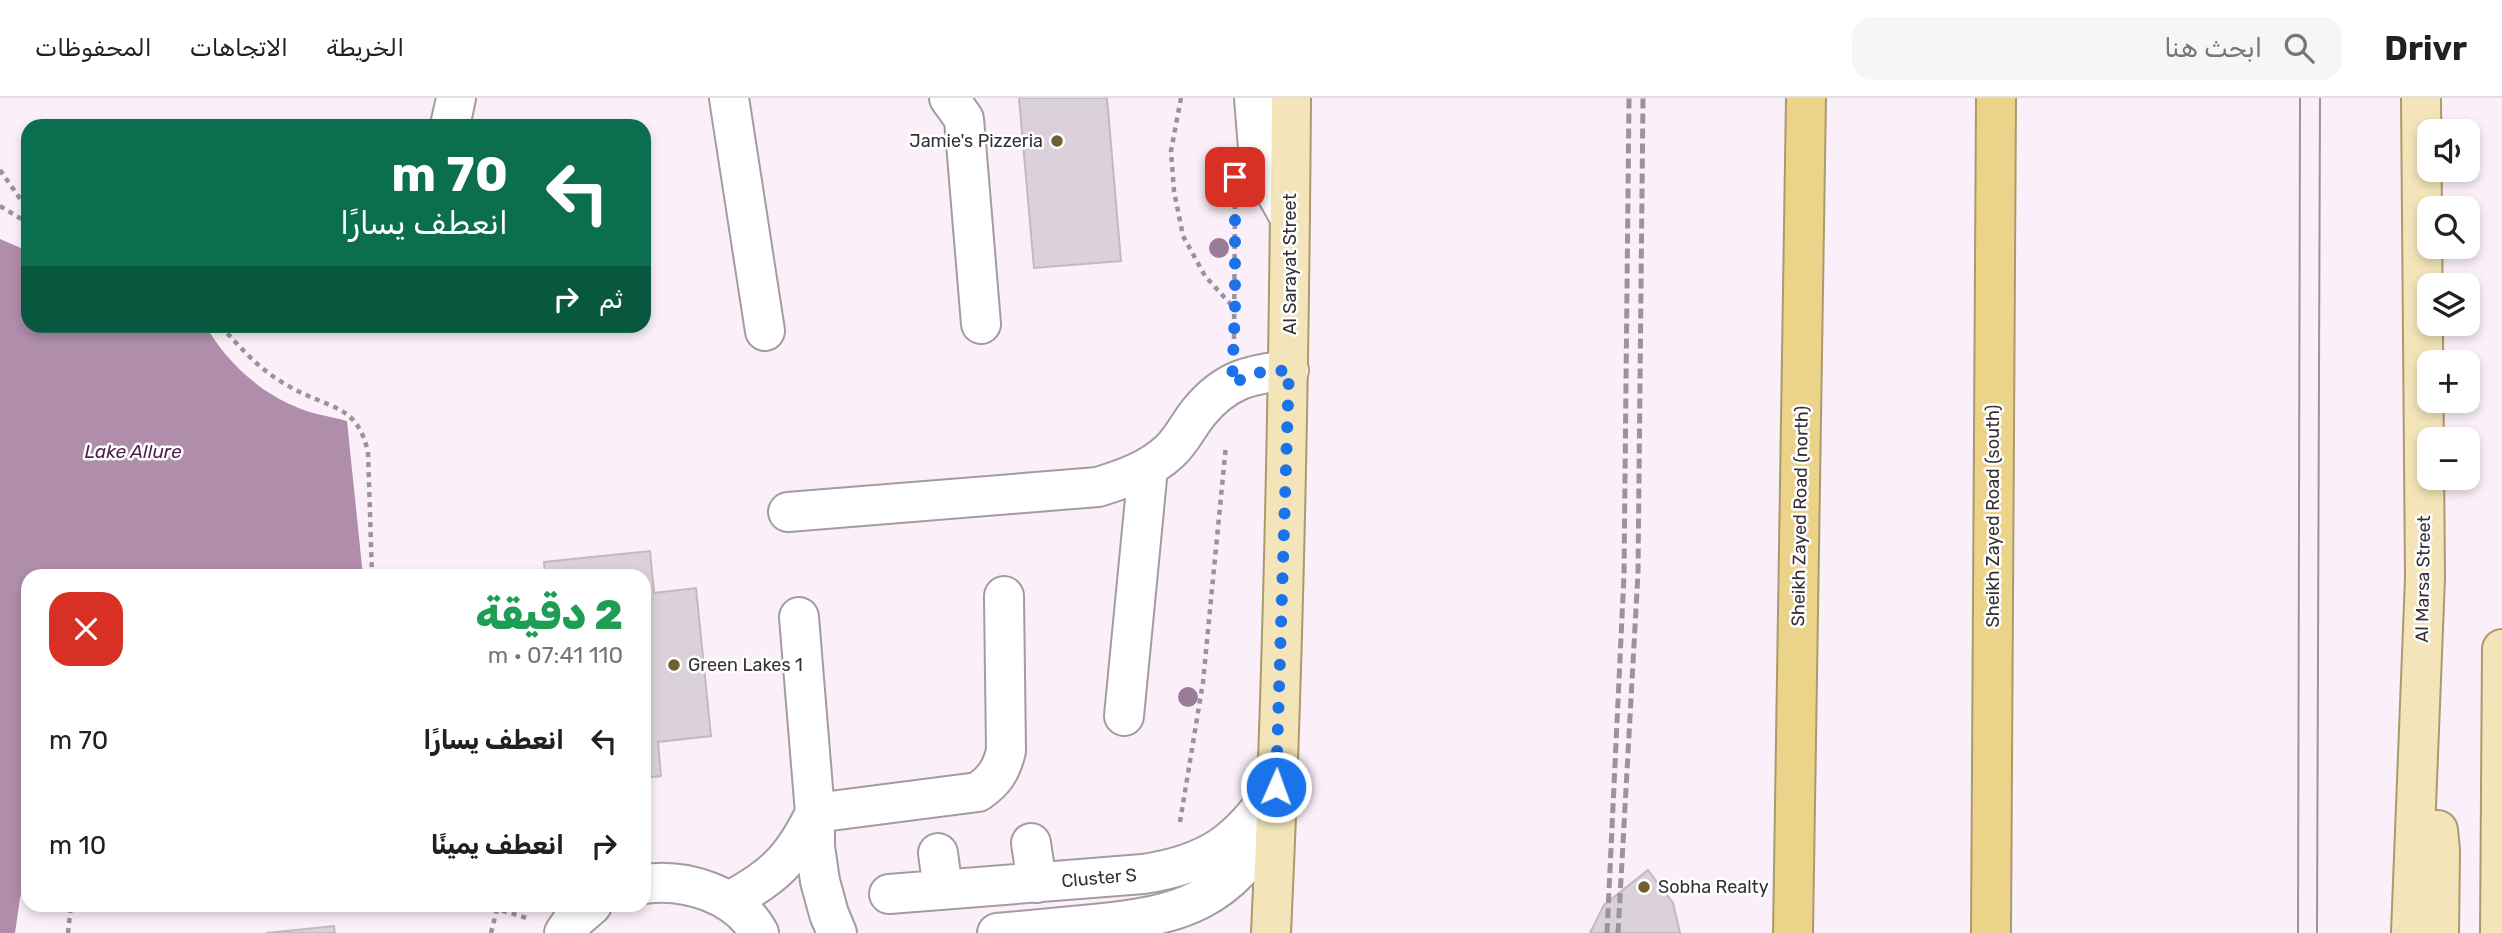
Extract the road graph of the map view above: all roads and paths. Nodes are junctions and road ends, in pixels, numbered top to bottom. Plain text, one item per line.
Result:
1 (456, 98) edge
2 (729, 98) edge
3 (949, 98) edge
4 (1181, 98) edge
5 (1254, 98) edge
6 (1291, 98) edge
7 (1806, 98) edge
8 (1996, 98) edge
9 (2421, 98) edge
10 (452, 119) edge
11 (0, 170) edge
12 (21, 200) edge
13 (1235, 204) dead end
14 (0, 206) edge
15 (1290, 218) junction
16 (21, 219) edge
17 (1235, 309) junction
18 (981, 324) dead end
19 (765, 331) dead end
20 (227, 333) edge
21 (1289, 370) junction
22 (1232, 384) junction
23 (1148, 467) junction
24 (788, 512) dead end
25 (372, 569) edge
26 (1004, 596) dead end
27 (799, 617) dead end
28 (2502, 649) edge
29 (1124, 716) dead end
30 (2417, 754) junction
31 (1276, 801) junction
32 (815, 813) junction
33 (1031, 843) dead end
34 (2501, 864) edge
35 (1173, 870) junction
36 (651, 883) edge
37 (1037, 883) junction
38 (889, 894) dead end
39 (70, 912) edge
40 (496, 912) edge
41 (518, 912) edge
42 (568, 919) edge
43 (755, 923) edge
44 (68, 933) edge
45 (491, 933) edge
46 (837, 933) edge
47 (997, 933) edge
48 (1270, 933) edge
49 (1793, 933) edge
50 (1991, 933) edge
51 (2411, 933) edge
52 (2439, 933) edge
53 (2500, 933) edge

1 - 10 lane
2 - 19 lane
3 - 18 lane
4 - 17 path
5 - 15 lane
6 - 15 main road, Al Sarayat Street
7 - 49 highway, Sheikh Zayed Road (north)
8 - 50 highway, Sheikh Zayed Road (south)
9 - 30 main road, Al Marsa Street
11 - 12 path
13 - 17 path
14 - 16 path
15 - 21 main road, Al Sarayat Street
17 - 22 path
20 - 25 path
21 - 22 lane
21 - 31 main road, Al Sarayat Street
22 - 23 lane
22 - 35 path
23 - 24 lane
23 - 29 lane
26 - 32 lane
27 - 32 lane
28 - 34 main road
30 - 51 main road, Al Marsa Street
30 - 52 main road
31 - 35 lane, Cluster S
31 - 47 lane
31 - 48 main road, Al Sarayat Street
32 - 43 lane
32 - 46 lane
33 - 37 lane
34 - 53 main road
35 - 37 lane, Cluster S
36 - 43 lane
37 - 38 lane, Cluster S
39 - 44 path
40 - 45 path
41 - 42 path

